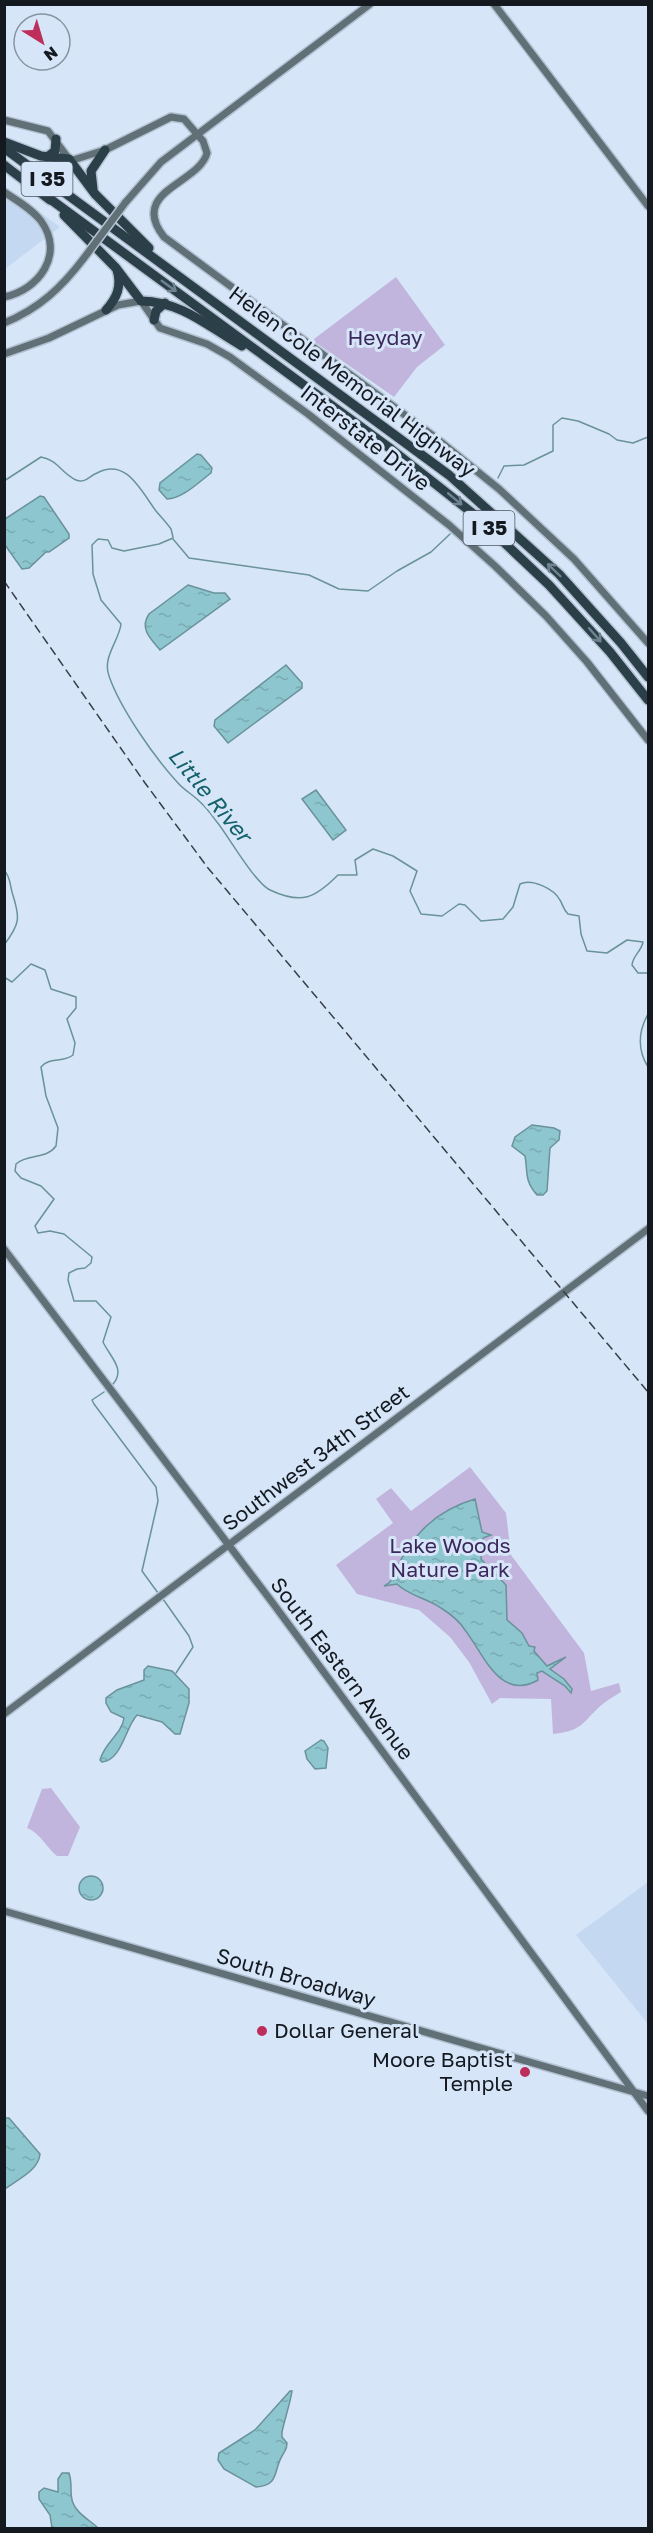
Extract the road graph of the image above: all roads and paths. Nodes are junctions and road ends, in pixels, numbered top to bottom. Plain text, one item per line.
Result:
1 (370, 4) edge
2 (494, 4) edge
3 (4, 120) edge
4 (198, 135) junction
5 (56, 139) junction
6 (4, 142) edge
7 (4, 148) edge
8 (105, 150) junction
9 (47, 158) junction
10 (69, 159) junction
11 (4, 165) edge
12 (4, 192) edge
13 (95, 194) junction
14 (46, 196) junction
15 (648, 206) edge
16 (163, 263) junction
17 (116, 268) junction
18 (4, 297) edge
19 (141, 301) junction
20 (165, 303) junction
21 (106, 310) junction
22 (154, 320) junction
23 (4, 323) edge
24 (4, 354) edge
25 (280, 367) junction
26 (648, 643) edge
27 (648, 677) edge
28 (648, 700) edge
29 (648, 740) edge
30 (648, 1228) edge
31 (4, 1249) edge
32 (227, 1546) junction
33 (4, 1714) edge
34 (4, 1911) edge
35 (634, 2092) junction
36 (648, 2096) edge
37 (648, 2111) edge

1 - 4 street
2 - 15 street
3 - 5 street
4 - 8 street
4 - 23 street, bridge
4 - 26 street
5 - 9 highway
5 - 10 street
6 - 9 highway
7 - 16 highway, Helen Cole Memorial Highway / I 35
8 - 10 street
8 - 13 highway
9 - 10 highway
10 - 13 highway
11 - 14 highway, I 35
12 - 18 street
13 - 16 highway
14 - 17 highway
14 -> 25 highway, Helen Cole Memorial Highway / I 35
27 -> 16 highway, Helen Cole Memorial Highway / I 35
17 - 19 highway
17 - 21 highway
19 - 20 highway
19 - 21 street
19 - 22 street, Interstate Drive
20 - 22 highway
20 - 25 highway
21 - 24 street
22 - 29 street, Interstate Drive
25 -> 28 highway, Helen Cole Memorial Highway / I 35
30 - 32 street, Southwest 34th Street
31 - 32 street, South Eastern Avenue
32 - 33 street, Southwest 34th Street
32 - 35 street, South Eastern Avenue
34 - 35 street, South Broadway
35 - 36 street, South Broadway
35 - 37 street, South Eastern Avenue

